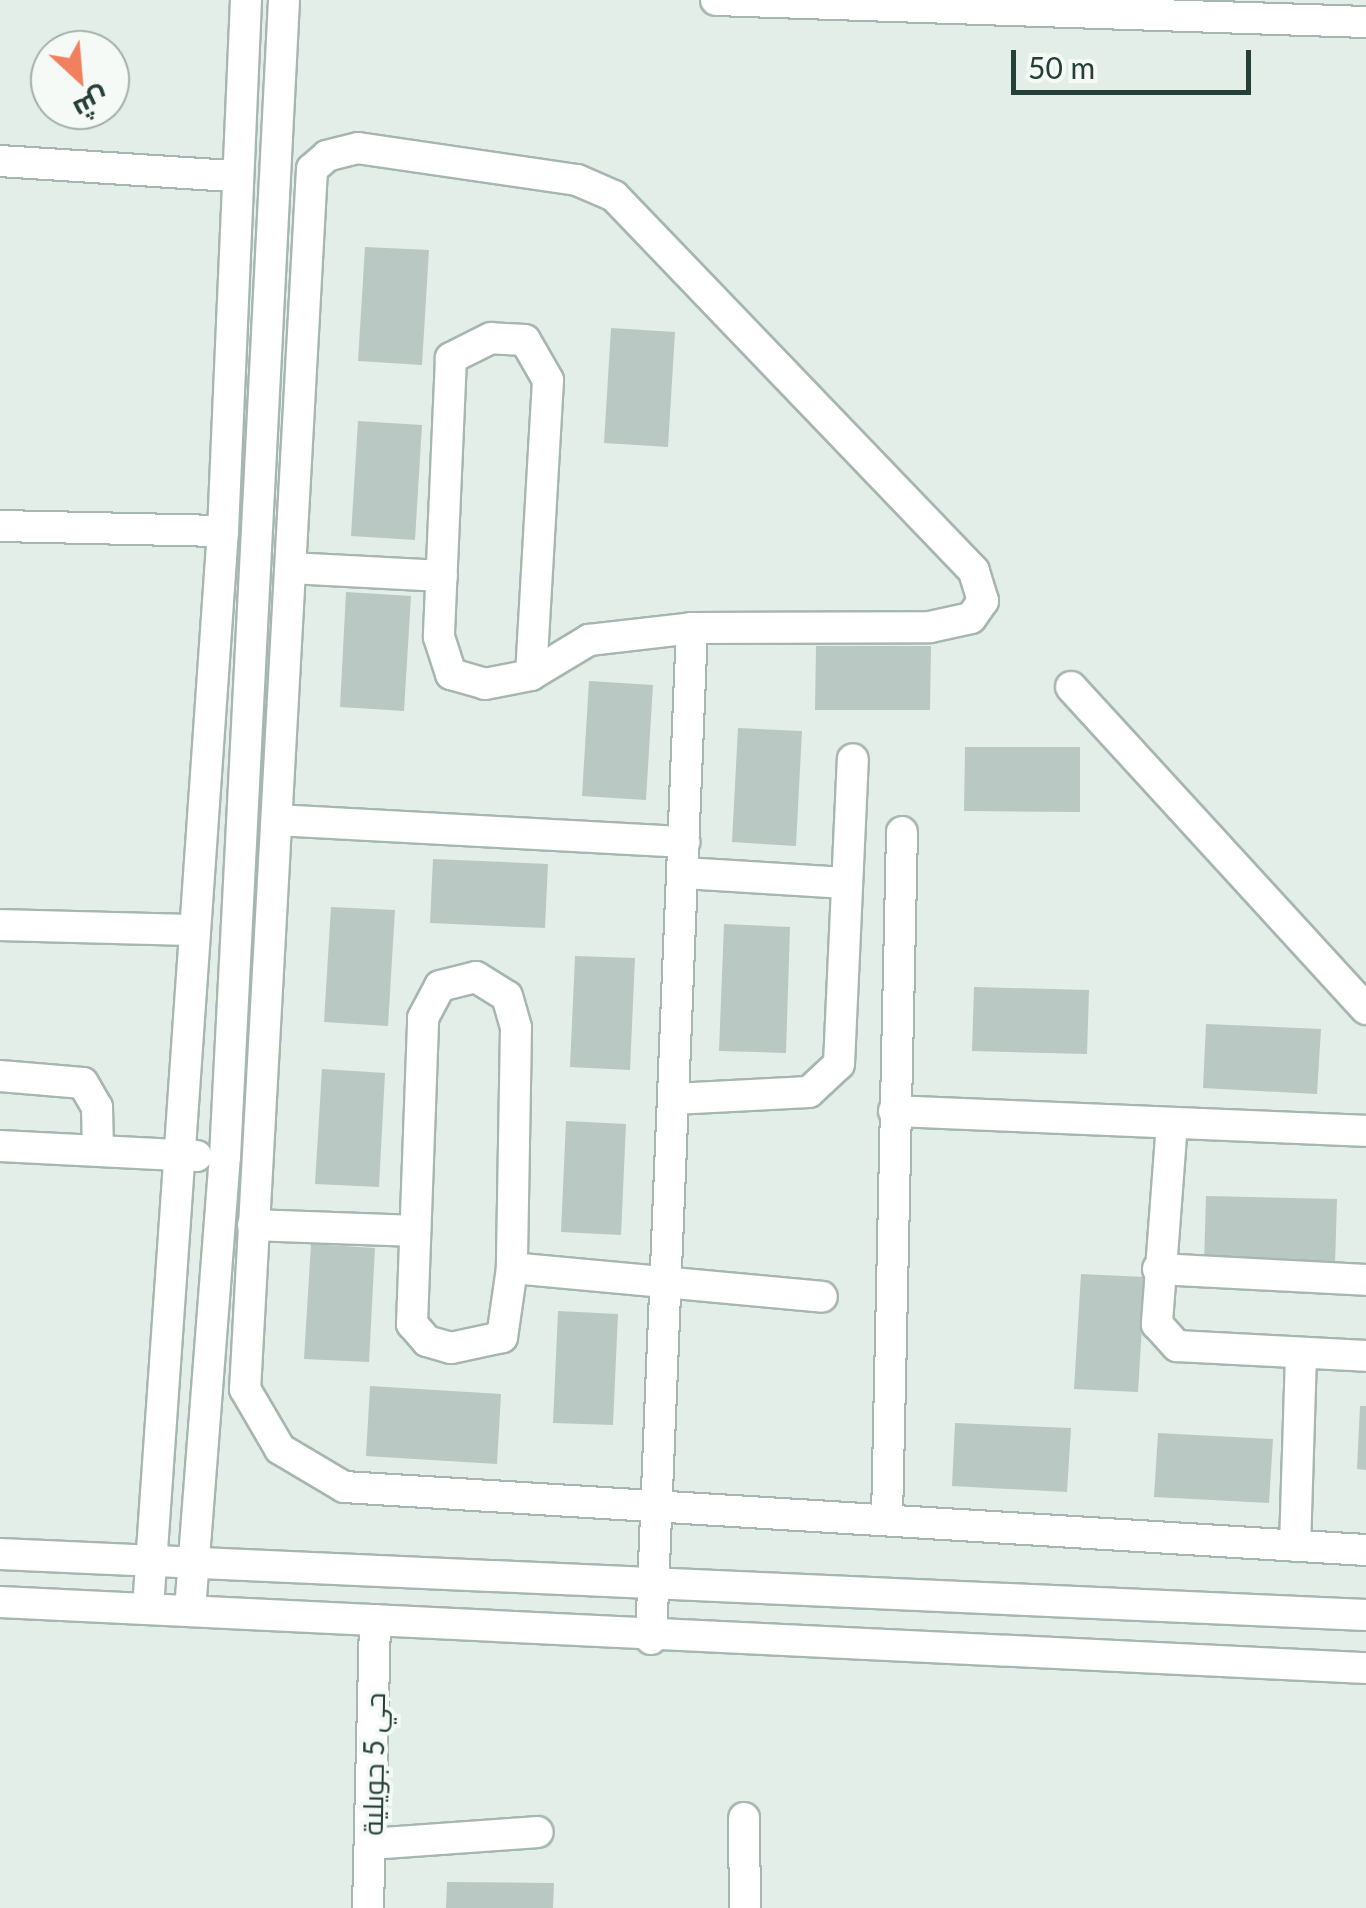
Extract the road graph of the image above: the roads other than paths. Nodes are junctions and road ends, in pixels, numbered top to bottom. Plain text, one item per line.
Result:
1 (246, 0) edge
2 (284, 0) edge
3 (716, 0) edge
4 (1136, 7) edge
5 (1276, 10) edge
6 (1366, 22) edge
7 (0, 161) edge
8 (233, 176) junction
9 (0, 526) edge
10 (224, 530) junction
11 (290, 568) junction
12 (442, 576) junction
13 (692, 628) junction
14 (531, 675) junction
15 (1071, 687) dead end
16 (853, 759) dead end
17 (277, 820) junction
18 (902, 832) dead end
19 (684, 842) junction
20 (683, 873) junction
21 (848, 883) junction
22 (0, 926) edge
23 (196, 930) junction
24 (1366, 1010) edge
25 (0, 1076) edge
26 (674, 1099) junction
27 (894, 1112) junction
28 (1172, 1124) junction
29 (1366, 1132) edge
30 (0, 1146) edge
31 (98, 1151) junction
32 (180, 1155) junction
33 (224, 1156) junction
34 (254, 1225) junction
35 (416, 1230) junction
36 (512, 1268) junction
37 (1158, 1269) junction
38 (1366, 1280) edge
39 (667, 1289) junction
40 (822, 1296) dead end
41 (1301, 1353) junction
42 (1366, 1356) edge
43 (660, 1504) junction
44 (887, 1519) junction
45 (1294, 1546) junction
46 (1366, 1550) edge
47 (0, 1554) edge
48 (148, 1561) junction
49 (192, 1562) junction
50 (657, 1589) junction
51 (0, 1602) edge
52 (148, 1608) junction
53 (190, 1610) junction
54 (1366, 1615) edge
55 (375, 1620) junction
56 (651, 1639) junction
57 (1366, 1668) edge
58 (744, 1818) dead end
59 (538, 1832) dead end
60 (371, 1844) junction
61 (368, 1908) edge
62 (745, 1908) edge

1 - 8 street
2 - 33 street
3 - 4 street
4 - 5 street
5 - 6 street
7 - 8 street
8 - 10 street
9 - 10 street
10 - 23 street
11 - 12 street
11 - 13 street
11 - 17 street
12 - 14 street
12 - 14 street
13 - 14 street
13 - 19 street
15 - 24 street
16 - 21 street
17 - 19 street
17 - 34 street
18 - 27 street
19 - 20 street
20 - 21 street
20 - 26 street
21 - 26 street
22 - 23 street
23 - 32 street
25 - 31 street
26 - 39 street
27 - 28 street
27 - 44 street
28 - 29 street
28 - 37 street
30 - 31 street
31 - 32 street
32 - 33 street
32 - 48 street
33 - 49 street
34 - 35 street
34 - 43 street
35 - 36 street
35 - 36 street
36 - 39 street
37 - 38 street
37 - 41 street
39 - 40 street
39 - 43 street
41 - 42 street
41 - 45 street
43 - 44 street
43 - 50 street
44 - 45 street
45 - 46 street
47 - 48 street
48 - 49 street
48 - 52 street
49 - 50 street
49 - 53 street
50 - 54 street
50 - 56 street
51 - 52 street
52 - 53 street
53 - 55 street
55 - 56 street
55 - 60 street, حي 5 جويلية
56 - 57 street
58 - 62 street
59 - 60 street
60 - 61 street, حي 5 جويلية

